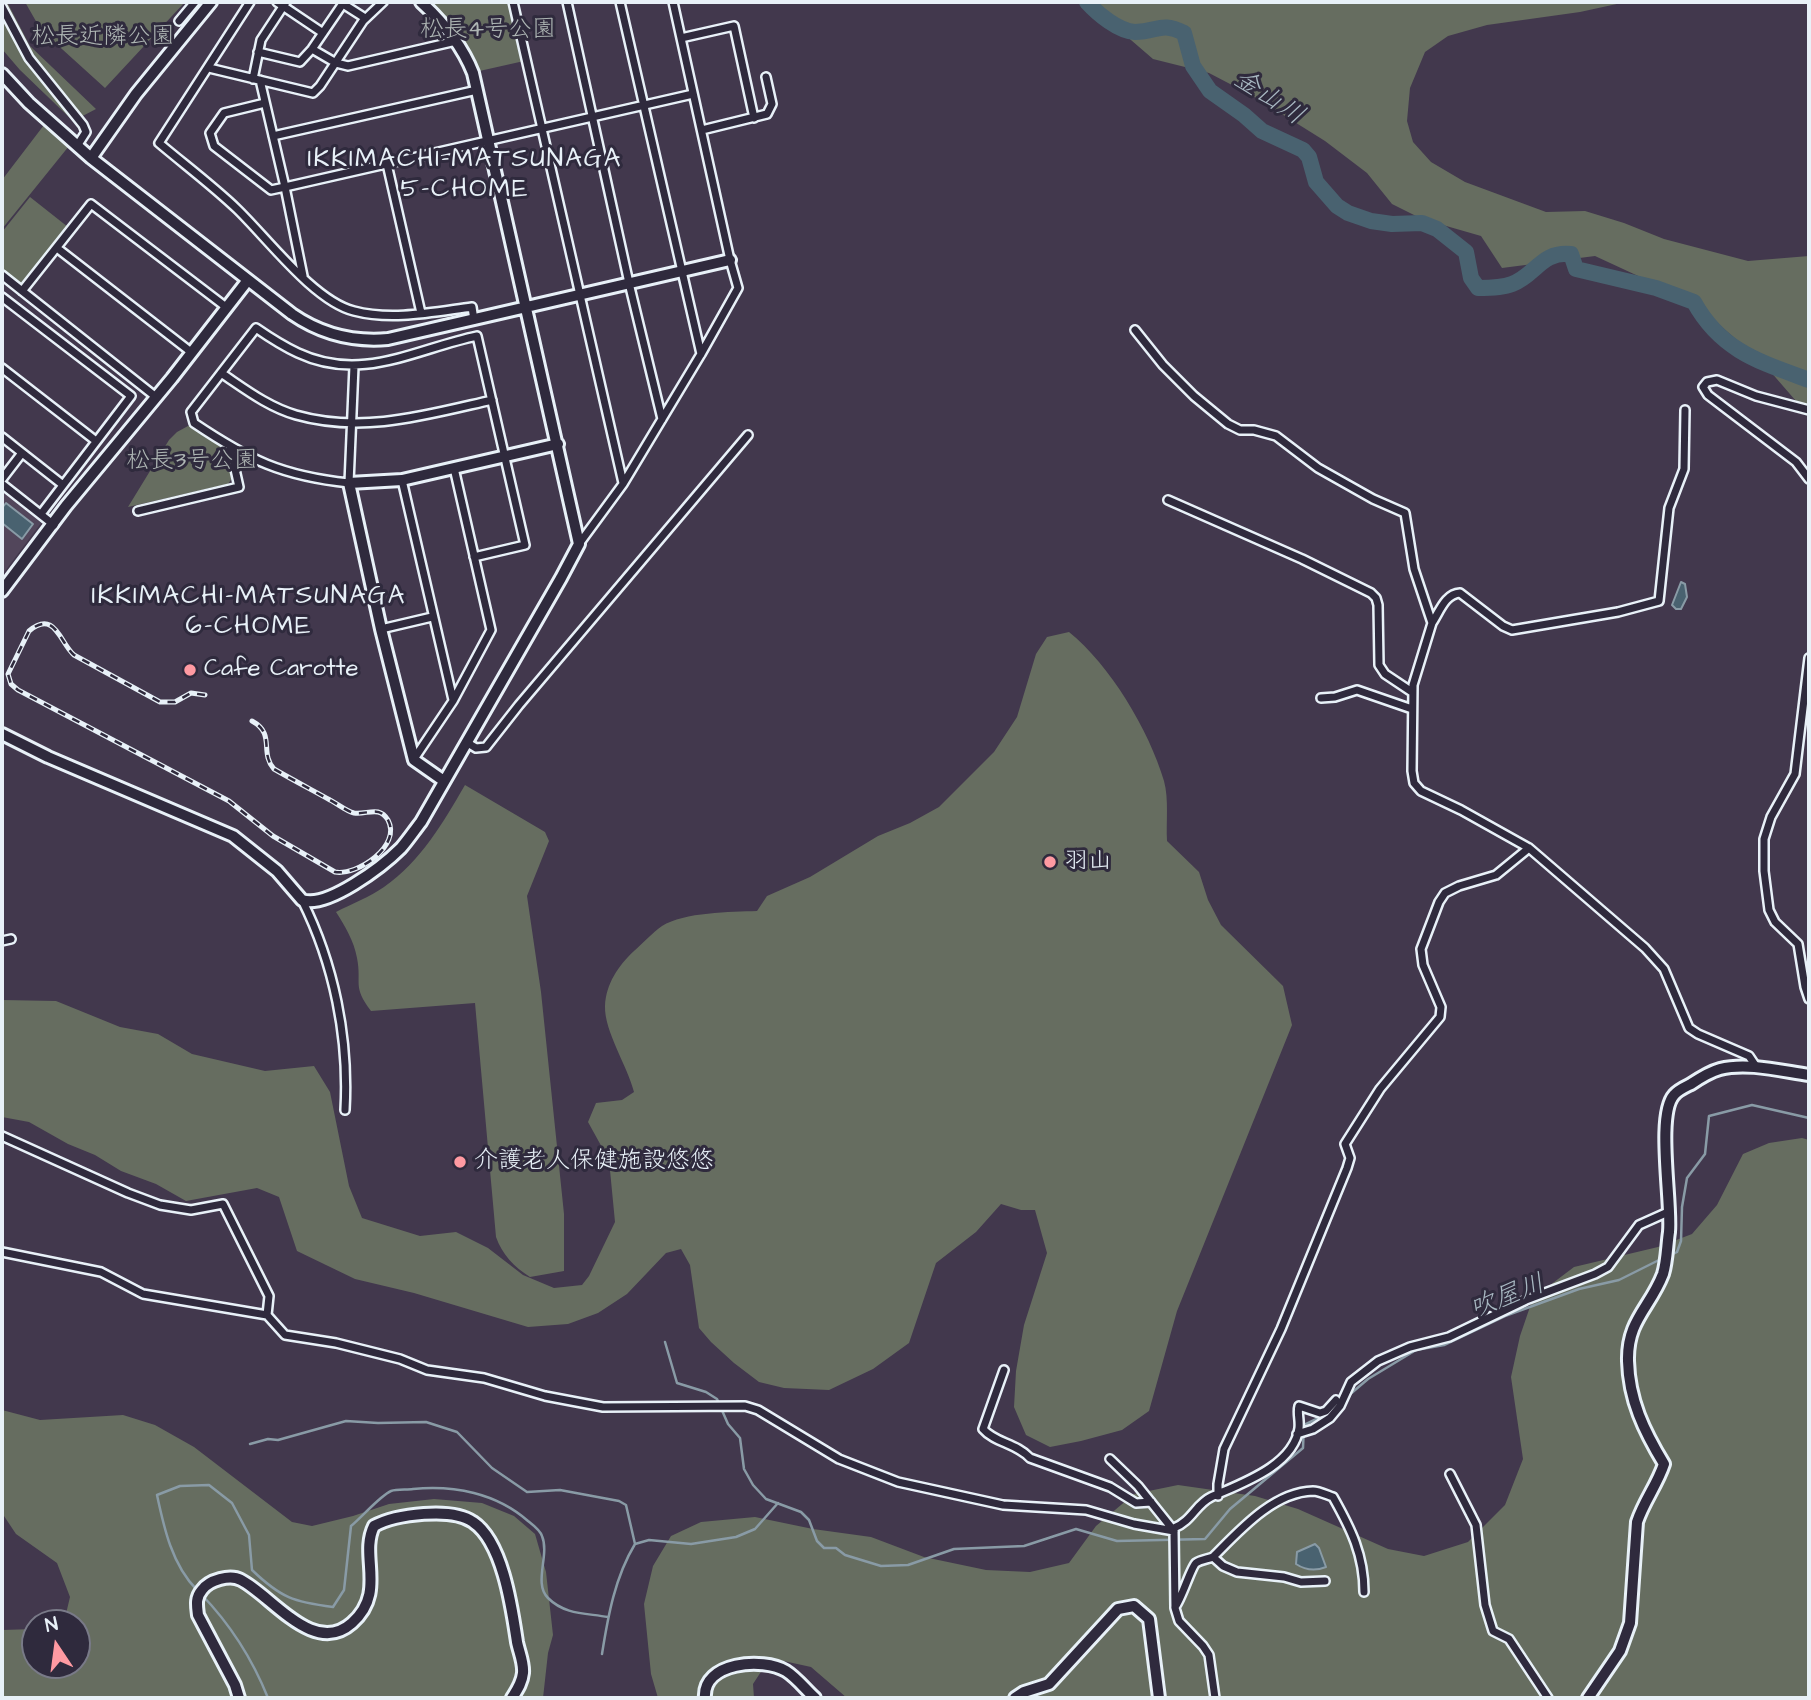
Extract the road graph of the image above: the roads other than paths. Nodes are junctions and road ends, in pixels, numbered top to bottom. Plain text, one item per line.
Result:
1 (195, 2) edge
2 (211, 2) edge
3 (250, 2) edge
4 (383, 2) edge
5 (421, 2) edge
6 (513, 2) edge
7 (567, 2) edge
8 (620, 2) edge
9 (673, 2) edge
10 (282, 3) edge
11 (343, 3) edge
12 (2, 7) edge
13 (365, 18) junction
14 (179, 21) dead end
15 (323, 33) junction
16 (681, 38) junction
17 (456, 41) junction
18 (312, 49) junction
19 (258, 51) junction
20 (335, 62) junction
21 (209, 68) junction
22 (2, 74) edge
23 (766, 77) dead end
24 (256, 79) junction
25 (477, 90) junction
26 (693, 94) junction
27 (265, 103) junction
28 (644, 105) junction
29 (594, 118) junction
30 (754, 118) junction
31 (542, 129) junction
32 (702, 130) junction
33 (273, 136) junction
34 (489, 140) junction
35 (77, 146) junction
36 (91, 158) junction
37 (387, 164) junction
38 (285, 187) junction
39 (57, 248) junction
40 (730, 260) junction
41 (681, 271) junction
42 (2, 275) edge
43 (303, 276) junction
44 (248, 280) junction
45 (629, 283) junction
46 (22, 290) junction
47 (579, 295) junction
48 (2, 297) edge
49 (226, 307) junction
50 (526, 308) junction
51 (421, 313) junction
52 (474, 320) junction
53 (1135, 330) dead end
54 (191, 352) junction
55 (701, 354) junction
56 (354, 366) junction
57 (2, 368) edge
58 (221, 373) junction
59 (156, 397) junction
60 (492, 400) junction
61 (1685, 410) dead end
62 (1809, 410) edge
63 (662, 418) junction
64 (351, 424) junction
65 (748, 435) dead end
66 (2, 437) edge
67 (96, 441) junction
68 (558, 444) junction
69 (230, 447) junction
70 (22, 453) junction
71 (504, 457) junction
72 (454, 468) junction
73 (1809, 479) edge
74 (402, 480) junction
75 (2, 481) edge
76 (349, 483) junction
77 (623, 484) junction
78 (63, 485) junction
79 (1168, 500) dead end
80 (138, 511) dead end
81 (41, 514) junction
82 (54, 525) junction
83 (579, 544) junction
84 (474, 557) junction
85 (2, 591) edge
86 (432, 617) junction
87 (1432, 623) junction
88 (381, 629) junction
89 (1809, 658) edge
90 (1412, 692) junction
91 (1321, 698) dead end
92 (453, 701) junction
93 (1412, 709) junction
94 (2, 734) edge
95 (466, 742) junction
96 (414, 760) junction
97 (444, 781) junction
98 (1528, 848) junction
99 (302, 900) junction
100 (11, 939) dead end
101 (2, 941) edge
102 (1809, 999) edge
103 (1757, 1068) junction
104 (1809, 1075) edge
105 (345, 1110) dead end
106 (2, 1136) edge
107 (1668, 1212) junction
108 (2, 1252) edge
109 (267, 1315) junction
110 (1004, 1370) dead end
111 (1336, 1400) dead end
112 (1297, 1434) junction
113 (1110, 1459) dead end
114 (1450, 1474) dead end
115 (1218, 1496) junction
116 (1151, 1502) junction
117 (1174, 1529) junction
118 (1213, 1556) junction
119 (1325, 1581) dead end
120 (1364, 1592) dead end
121 (1175, 1608) junction
122 (239, 1698) edge
123 (512, 1698) edge
124 (705, 1698) edge
125 (815, 1698) edge
126 (1015, 1698) edge
127 (1159, 1698) edge
128 (1214, 1698) edge
129 (1548, 1698) edge
130 (1588, 1698) edge

1 - 14 street
2 - 36 street
3 - 21 street
4 - 13 street
5 - 17 street
6 - 31 street
7 - 29 street
8 - 28 street
9 - 16 street
10 - 15 street
10 - 19 street
11 - 13 street
11 - 15 street
12 - 35 street
13 - 20 street
15 - 18 street
16 - 26 street
16 - 30 street
17 - 20 street
17 - 25 street
18 - 19 street
18 - 20 street
19 - 24 street
20 - 24 street
21 - 24 street
21 - 43 street
22 - 35 street
23 - 30 street
24 - 27 street
25 - 33 street
25 - 34 street
26 - 28 street
26 - 32 street
27 - 33 street
27 - 38 street
28 - 29 street
28 - 41 street
29 - 31 street
29 - 45 street
30 - 32 street
31 - 34 street
31 - 47 street
32 - 40 street
33 - 38 street
34 - 37 street
34 - 50 street
35 - 36 street
36 - 44 street
37 - 38 street
37 - 51 street
38 - 43 street
39 - 46 street
39 - 49 street
39 - 54 street
40 - 41 street
40 - 55 street
41 - 45 street
41 - 55 street
42 - 46 street
43 - 51 street
44 - 49 street
44 - 52 street
45 - 47 street
45 - 63 street
46 - 59 street
47 - 50 street
47 - 77 street
48 - 67 street
49 - 54 street
50 - 52 street
50 - 68 street
51 - 52 street
53 - 87 street
54 - 59 street
55 - 63 street
56 - 58 street
56 - 60 street
56 - 64 street
57 - 67 street
58 - 64 street
58 - 69 street
59 - 82 street
60 - 64 street
60 - 71 street
61 - 87 street
62 - 73 street
63 - 77 street
64 - 76 street
65 - 95 street
66 - 70 street
67 - 78 street
68 - 71 street
68 - 83 street
69 - 76 street
69 - 80 street
70 - 75 street
70 - 78 street
71 - 72 street
71 - 84 street
72 - 74 street
72 - 84 street
74 - 76 street
74 - 86 street
75 - 81 street
76 - 88 street
77 - 83 street
78 - 81 street
79 - 90 street
81 - 82 street
82 - 85 street
83 - 95 street
84 - 92 street
86 - 88 street
86 - 92 street
87 - 90 street
88 - 96 street
89 - 102 street
90 - 93 street
91 - 93 street
92 - 96 street
93 - 98 street
94 - 99 street
95 - 97 street
96 - 97 street
97 - 99 street
98 - 103 street
98 - 115 street
99 - 105 street
100 - 101 street
103 - 104 street
103 - 107 street
106 - 109 street
107 - 112 street
107 - 130 street
108 - 109 street
109 - 117 street
110 - 116 street
111 - 112 street
112 - 115 street
113 - 116 street
114 - 129 street
115 - 117 street
116 - 117 street
117 - 121 street
118 - 119 street
118 - 120 street
118 - 121 street
121 - 128 street
122 - 123 street
124 - 125 street
126 - 127 street

